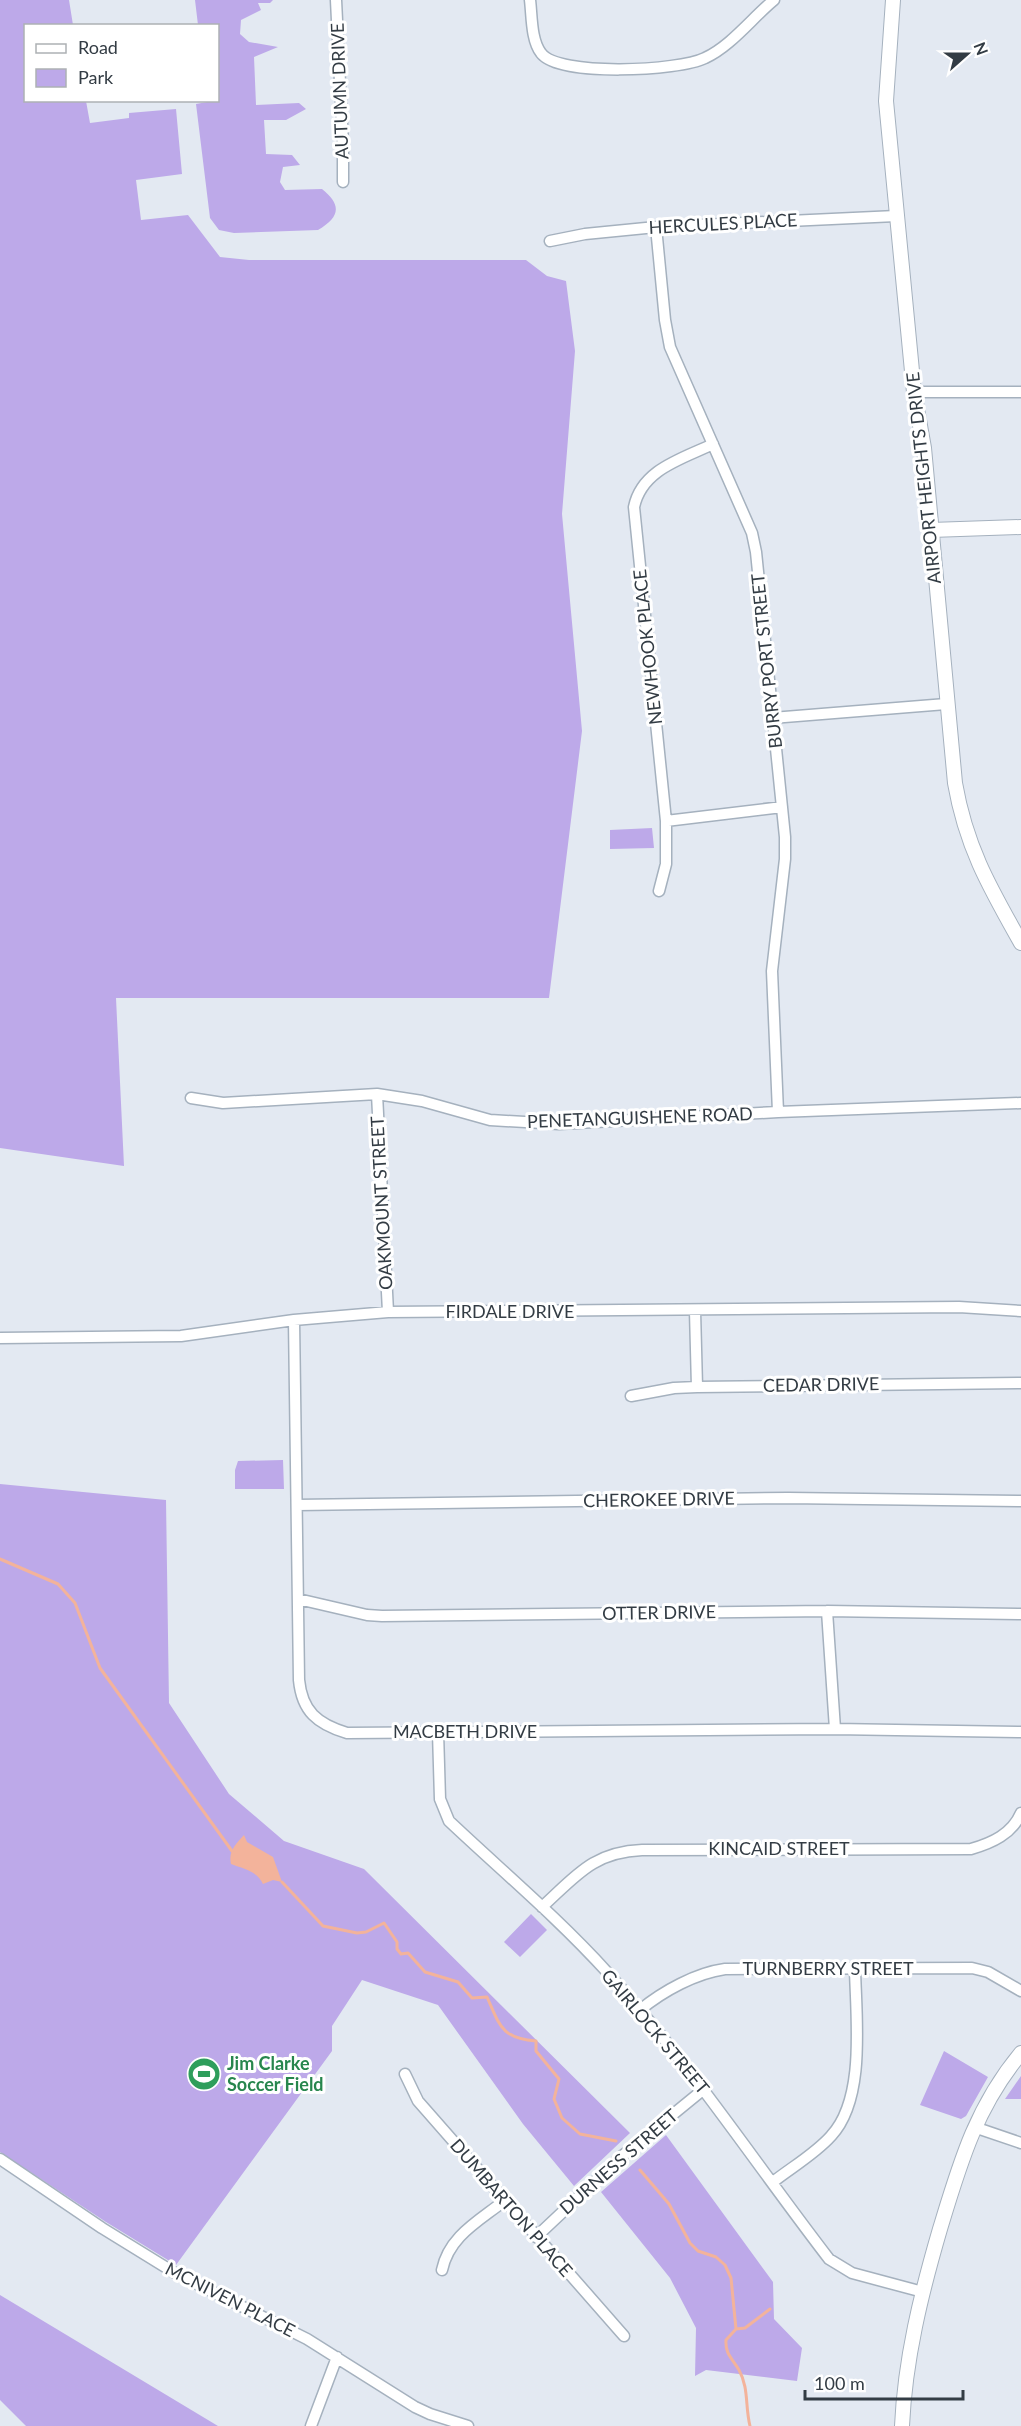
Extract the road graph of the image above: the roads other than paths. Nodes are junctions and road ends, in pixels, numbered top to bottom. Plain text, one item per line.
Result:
1 (336, 0) edge
2 (530, 0) edge
3 (774, 0) edge
4 (893, 0) edge
5 (343, 182) dead end
6 (896, 216) junction
7 (656, 227) junction
8 (550, 241) dead end
9 (914, 392) junction
10 (1021, 392) edge
11 (713, 444) junction
12 (1021, 527) edge
13 (931, 530) junction
14 (946, 704) junction
15 (772, 718) junction
16 (782, 807) junction
17 (666, 821) junction
18 (659, 891) dead end
19 (1021, 943) edge
20 (377, 1094) junction
21 (191, 1098) dead end
22 (1021, 1103) edge
23 (778, 1112) junction
24 (695, 1311) junction
25 (1021, 1311) edge
26 (388, 1312) junction
27 (294, 1320) junction
28 (0, 1338) edge
29 (1021, 1383) edge
30 (697, 1387) junction
31 (631, 1396) dead end
32 (1021, 1501) edge
33 (297, 1504) junction
34 (298, 1599) junction
35 (827, 1611) junction
36 (1021, 1614) edge
37 (835, 1729) junction
38 (1021, 1731) edge
39 (438, 1732) junction
40 (1021, 1814) edge
41 (542, 1907) junction
42 (855, 1969) junction
43 (1021, 1992) edge
44 (640, 2010) junction
45 (1021, 2053) edge
46 (405, 2074) dead end
47 (704, 2089) junction
48 (974, 2127) junction
49 (1021, 2143) edge
50 (0, 2159) edge
51 (772, 2182) junction
52 (504, 2201) junction
53 (536, 2237) junction
54 (442, 2270) dead end
55 (923, 2292) junction
56 (624, 2336) dead end
57 (337, 2357) junction
58 (311, 2426) edge
59 (468, 2426) edge
60 (902, 2426) edge

1 - 5 street, AUTUMN DRIVE
2 - 3 street
4 - 6 street, AIRPORT HEIGHTS DRIVE
6 - 7 street, HERCULES PLACE
6 - 9 street, AIRPORT HEIGHTS DRIVE
7 - 8 street, HERCULES PLACE
7 - 11 street, BURRY PORT STREET
9 - 10 street
9 - 13 street, AIRPORT HEIGHTS DRIVE
11 - 15 street, BURRY PORT STREET
11 - 17 street, NEWHOOK PLACE
12 - 13 street
13 - 14 street, AIRPORT HEIGHTS DRIVE
14 - 15 street
14 - 19 street, AIRPORT HEIGHTS DRIVE
15 - 16 street, BURRY PORT STREET
16 - 17 street
16 - 23 street, BURRY PORT STREET
17 - 18 street, NEWHOOK PLACE
20 - 21 street, PENETANGUISHENE ROAD
20 - 23 street, PENETANGUISHENE ROAD
20 - 26 street, OAKMOUNT STREET
22 - 23 street, PENETANGUISHENE ROAD
24 - 25 street, FIRDALE DRIVE
24 - 26 street, FIRDALE DRIVE
24 - 30 street
26 - 27 street, FIRDALE DRIVE
27 - 28 street, FIRDALE DRIVE
27 - 33 street, MACBETH DRIVE
29 - 30 street, CEDAR DRIVE
30 - 31 street, CEDAR DRIVE
32 - 33 street, CHEROKEE DRIVE
33 - 34 street, MACBETH DRIVE
34 - 35 street, OTTER DRIVE
34 - 39 street, MACBETH DRIVE
35 - 36 street, OTTER DRIVE
35 - 37 street
37 - 38 street, MACBETH DRIVE
37 - 39 street, MACBETH DRIVE
39 - 41 street, GAIRLOCK STREET
40 - 41 street, KINCAID STREET
41 - 44 street, GAIRLOCK STREET
42 - 43 street, TURNBERRY STREET
42 - 44 street, TURNBERRY STREET
42 - 51 street
44 - 47 street, GAIRLOCK STREET
45 - 48 street
46 - 52 street, DUMBARTON PLACE
47 - 51 street, GAIRLOCK STREET
47 - 53 street, DURNESS STREET
48 - 49 street
48 - 55 street
50 - 57 street, MCNIVEN PLACE
51 - 55 street, GAIRLOCK STREET
52 - 53 street, DUMBARTON PLACE
52 - 54 street
53 - 56 street, DUMBARTON PLACE
55 - 60 street
57 - 58 street
57 - 59 street, MCNIVEN PLACE

